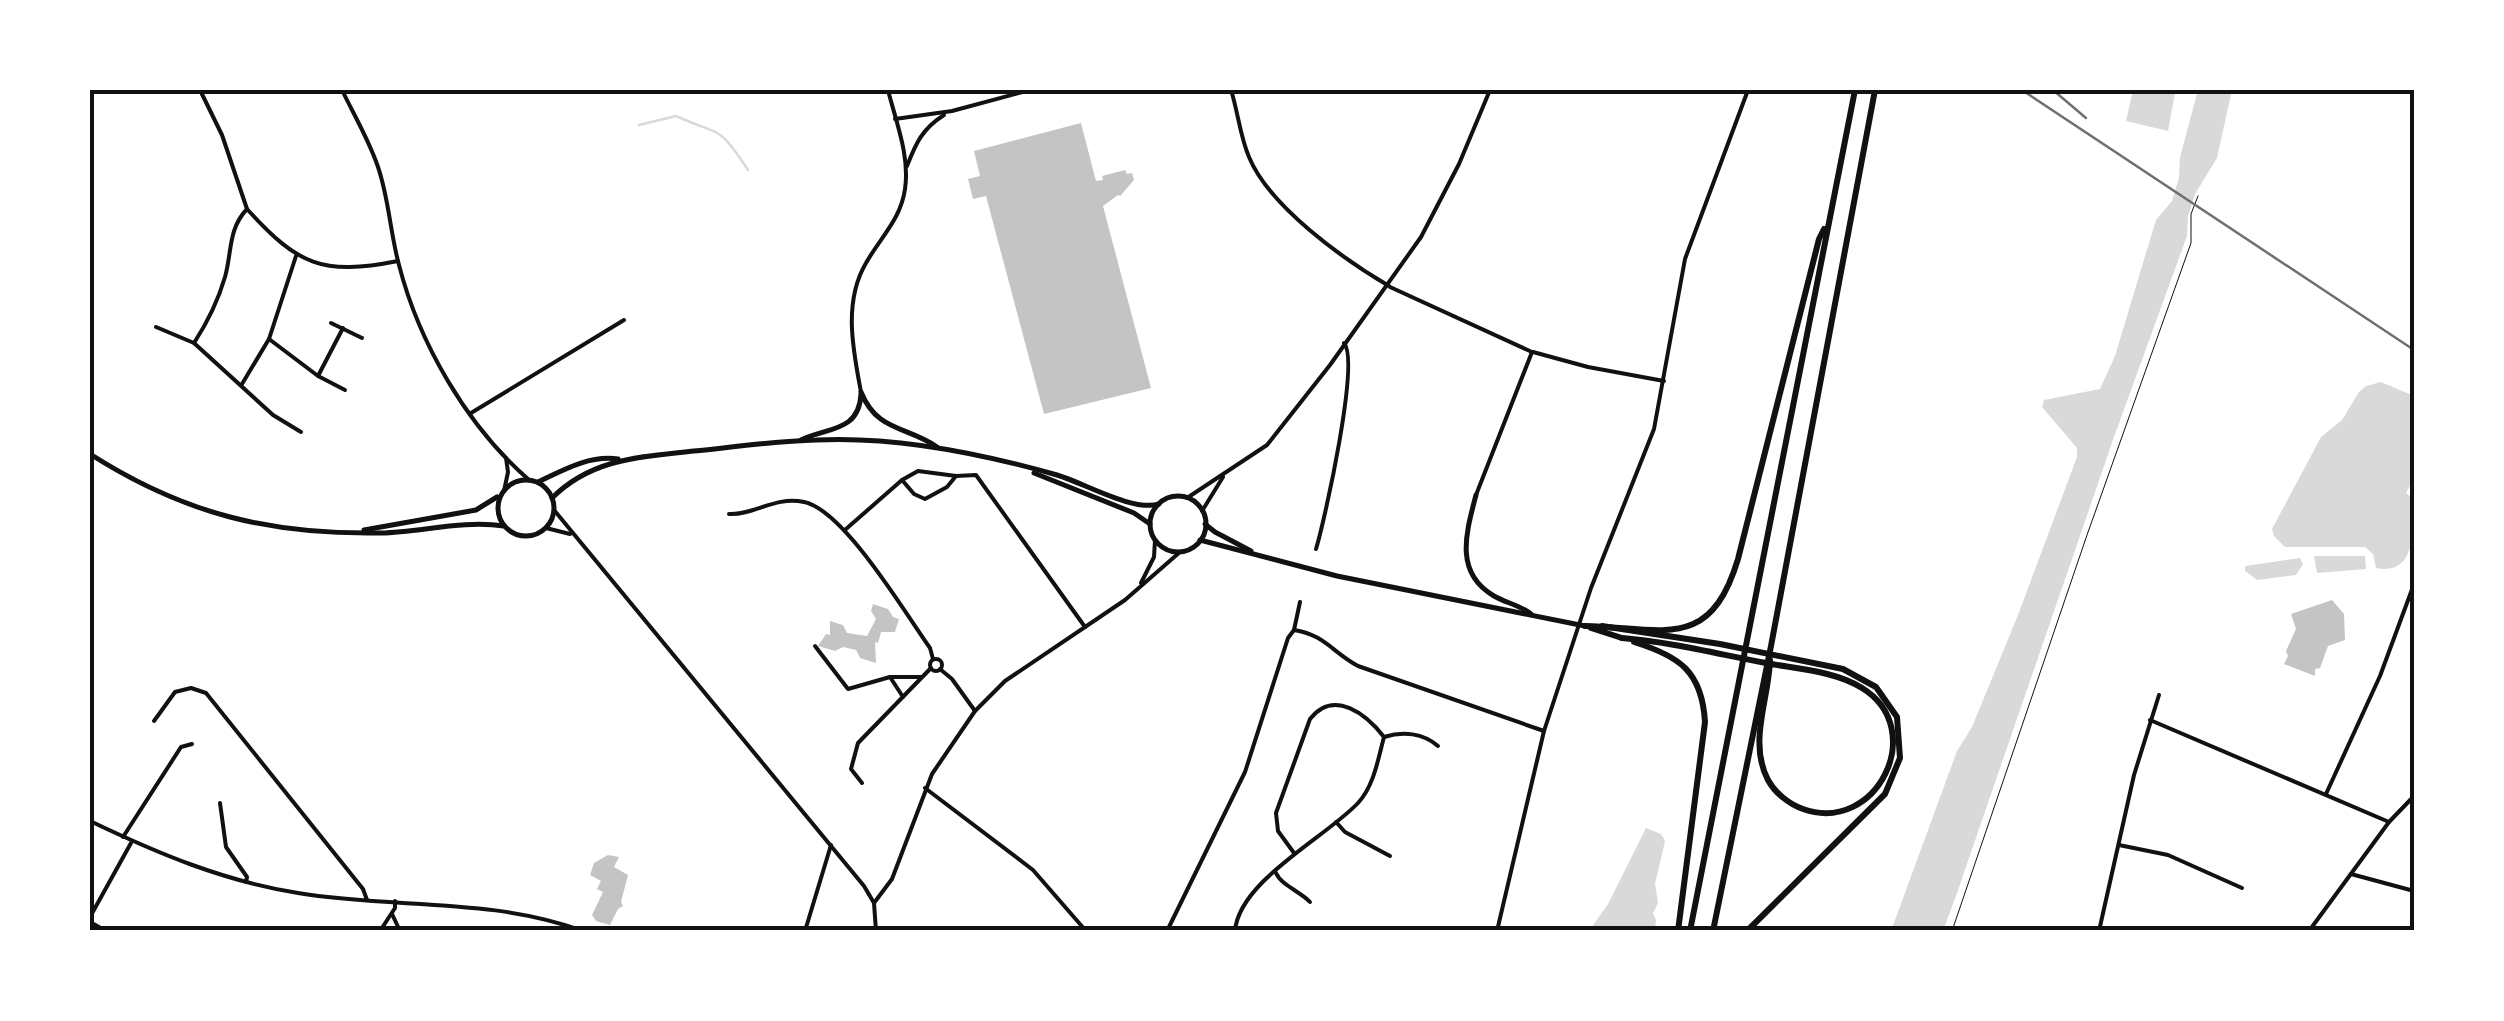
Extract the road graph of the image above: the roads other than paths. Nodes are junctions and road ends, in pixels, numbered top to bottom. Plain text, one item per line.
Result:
1 (200, 90) edge
2 (344, 90) edge
3 (888, 90) edge
4 (1030, 90) edge
5 (1231, 90) edge
6 (1490, 90) edge
7 (1748, 90) edge
8 (1855, 90) edge
9 (1875, 90) edge
10 (947, 112) junction
11 (895, 119) junction
12 (906, 168) junction
13 (247, 209) junction
14 (1827, 224) junction
15 (296, 256) junction
16 (398, 261) junction
17 (1389, 286) junction
18 (624, 320) dead end
19 (331, 323) dead end
20 (156, 328) dead end
21 (344, 328) junction
22 (362, 338) dead end
23 (269, 339) junction
24 (1344, 343) junction
25 (194, 344) junction
26 (1532, 352) junction
27 (318, 376) junction
28 (1664, 381) junction
29 (242, 384) junction
30 (345, 390) dead end
31 (861, 392) junction
32 (471, 412) junction
33 (301, 432) dead end
34 (799, 441) junction
35 (940, 448) junction
36 (90, 454) edge
37 (506, 458) junction
38 (621, 460) junction
39 (1022, 468) junction
40 (1226, 473) junction
41 (956, 476) junction
42 (528, 480) junction
43 (902, 480) junction
44 (538, 482) junction
45 (502, 492) junction
46 (1476, 495) joint
47 (552, 498) junction
48 (1187, 498) junction
49 (1159, 504) junction
50 (554, 510) junction
51 (1202, 511) junction
52 (729, 514) dead end
53 (1150, 524) junction
54 (1205, 524) junction
55 (504, 526) junction
56 (546, 528) junction
57 (846, 529) junction
58 (351, 532) junction
59 (572, 534) junction
60 (1155, 540) junction
61 (1200, 540) junction
62 (1316, 549) dead end
63 (1180, 552) junction
64 (1258, 554) junction
65 (2414, 584) edge
66 (1140, 586) junction
67 (1300, 602) dead end
68 (1533, 616) junction
69 (1585, 626) junction
70 (1602, 626) junction
71 (1085, 627) junction
72 (1294, 630) junction
73 (1622, 638) junction
74 (815, 646) dead end
75 (1770, 646) junction
76 (933, 659) junction
77 (1791, 663) junction
78 (931, 668) junction
79 (940, 669) junction
80 (890, 677) junction
81 (921, 677) junction
82 (2158, 695) dead end
83 (903, 697) junction
84 (975, 711) junction
85 (154, 720) dead end
86 (2150, 720) junction
87 (1544, 731) junction
88 (1384, 738) junction
89 (192, 744) dead end
90 (1438, 746) dead end
91 (862, 782) dead end
92 (925, 788) junction
93 (2326, 794) junction
94 (2414, 796) edge
95 (220, 803) dead end
96 (90, 820) edge
97 (1336, 822) junction
98 (2390, 822) junction
99 (123, 837) junction
100 (132, 841) junction
101 (2119, 845) junction
102 (831, 846) junction
103 (1294, 853) junction
104 (1390, 856) dead end
105 (1276, 872) junction
106 (2352, 874) junction
107 (246, 882) junction
108 (2242, 888) dead end
109 (2414, 891) edge
110 (367, 900) junction
111 (395, 901) junction
112 (874, 902) junction
113 (1310, 902) dead end
114 (392, 914) junction
115 (90, 920) edge
116 (106, 931) edge
117 (380, 931) edge
118 (400, 931) edge
119 (583, 931) edge
120 (804, 931) edge
121 (876, 931) edge
122 (1086, 931) edge
123 (1167, 931) edge
124 (1235, 931) edge
125 (1497, 931) edge
126 (1678, 931) edge
127 (1690, 931) edge
128 (1712, 931) edge
129 (1747, 931) edge
130 (2099, 931) edge
131 (2309, 931) edge

1 - 13 street
2 - 16 street
3 - 11 street
4 - 10 street
5 - 17 street
6 - 17 street
7 - 28 street
8 - 14 highway
9 - 75 highway
10 - 11 street
10 - 12 street
11 - 12 street
12 - 31 street
13 - 15 street
13 - 25 street
14 - 70 highway
14 - 127 highway
15 - 16 street
15 - 23 street
16 - 32 street
17 - 24 street
17 - 26 street
18 - 32 street
19 - 21 street
20 - 25 street
21 - 22 street
21 - 27 street
23 - 27 street
23 - 29 street
24 - 40 street
24 - 62 street
25 - 29 street
26 - 28 street
26 - 46 street
27 - 30 street
28 - 87 street
29 - 33 street
31 - 34 main road
31 - 35 main road
32 - 37 street
34 - 35 main road
34 - 38 main road
35 - 39 main road
36 - 58 main road
37 - 42 street
37 - 45 street
38 - 44 main road
38 - 47 main road
39 - 49 main road
39 - 53 main road
40 - 48 street
40 - 51 street
41 - 43 street
41 - 43 street
41 - 71 street
42 - 44 main road
42 - 45 main road
43 - 57 street
44 - 47 main road
45 - 55 main road
45 - 58 main road
46 - 68 main road
47 - 50 main road
48 - 49 main road
48 - 51 main road
49 - 53 main road
50 - 56 main road
50 - 59 street
51 - 54 main road
52 - 57 street
53 - 60 main road
54 - 61 main road
54 - 64 main road
55 - 56 main road
55 - 58 main road
56 - 59 street
57 - 76 street
59 - 102 street
60 - 63 main road
60 - 66 street
61 - 63 main road
61 - 64 main road
63 - 66 street
64 - 68 main road
65 - 93 street
66 - 71 street
67 - 72 street
68 - 69 main road
69 - 70 highway
69 - 73 highway
70 - 77 highway
71 - 84 street
72 - 87 street
72 - 123 street
73 - 77 highway
73 - 126 highway
74 - 80 street
75 - 77 highway
75 - 128 highway
76 - 78 street
76 - 79 street
77 - 129 highway
78 - 79 street
78 - 81 street
79 - 84 street
80 - 81 street
80 - 83 street
81 - 83 street
82 - 86 street
83 - 91 street
84 - 92 street
85 - 110 street
86 - 93 street
86 - 101 street
87 - 125 street
88 - 90 street
88 - 97 street
88 - 103 street
89 - 99 street
92 - 112 street
92 - 122 street
93 - 98 street
94 - 98 street
95 - 107 street
96 - 99 street
97 - 103 street
97 - 104 street
98 - 106 street
99 - 100 street
100 - 107 street
100 - 115 street
101 - 108 street
101 - 130 street
102 - 112 street
102 - 120 street
103 - 105 street
105 - 113 street
105 - 124 street
106 - 109 street
106 - 131 street
107 - 110 street
110 - 111 street
111 - 114 street
111 - 119 street
112 - 121 street
114 - 117 street
114 - 118 street
115 - 116 street

